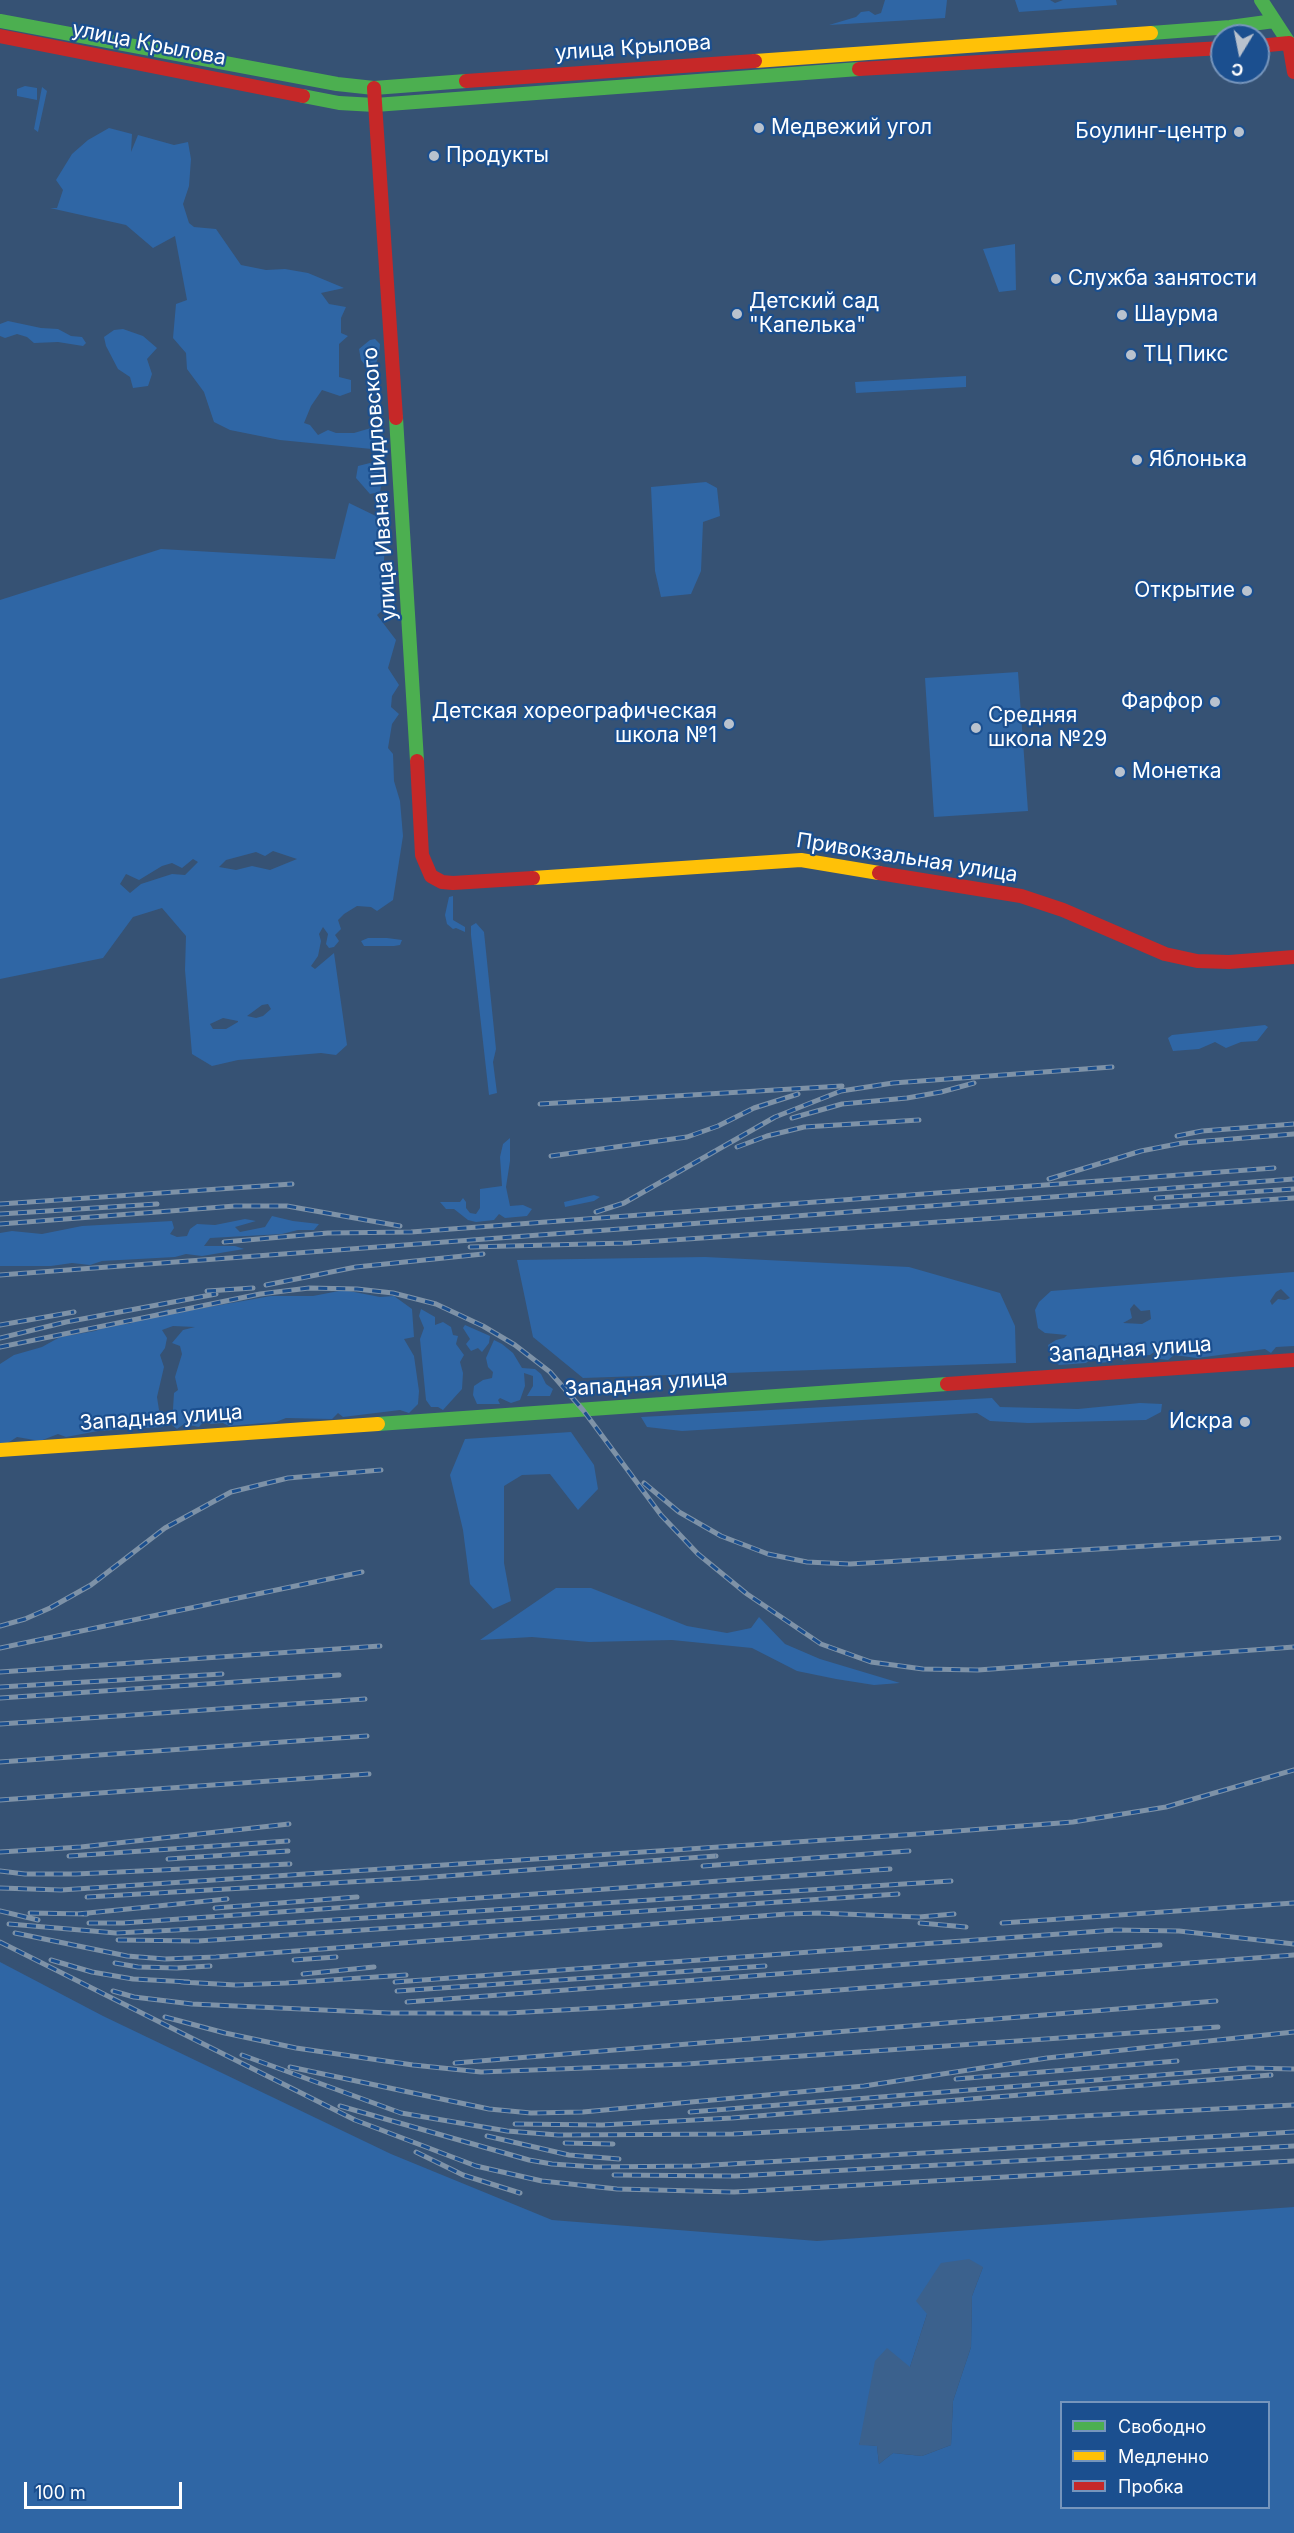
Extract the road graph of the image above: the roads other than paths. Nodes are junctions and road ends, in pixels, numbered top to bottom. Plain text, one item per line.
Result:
1 (1261, 0) edge
2 (0, 21) edge
3 (1274, 21) junction
4 (0, 36) edge
5 (1292, 45) edge
6 (1270, 46) edge
7 (1210, 49) edge
8 (1294, 72) edge
9 (374, 88) junction
10 (375, 105) junction
11 (431, 876) joint
12 (1294, 957) edge
13 (1294, 1360) edge
14 (0, 1450) edge

1 - 3 street
2 - 9 street, улица Крылова
3 - 5 street
3 - 9 street, улица Крылова
4 - 10 street, улица Крылова
5 - 6 street
5 - 8 street
7 - 10 street, улица Крылова
9 - 10 street, улица Ивана Шидловского
10 - 11 street, улица Ивана Шидловского
11 - 12 street, Привокзальная улица
13 - 14 street, Западная улица

